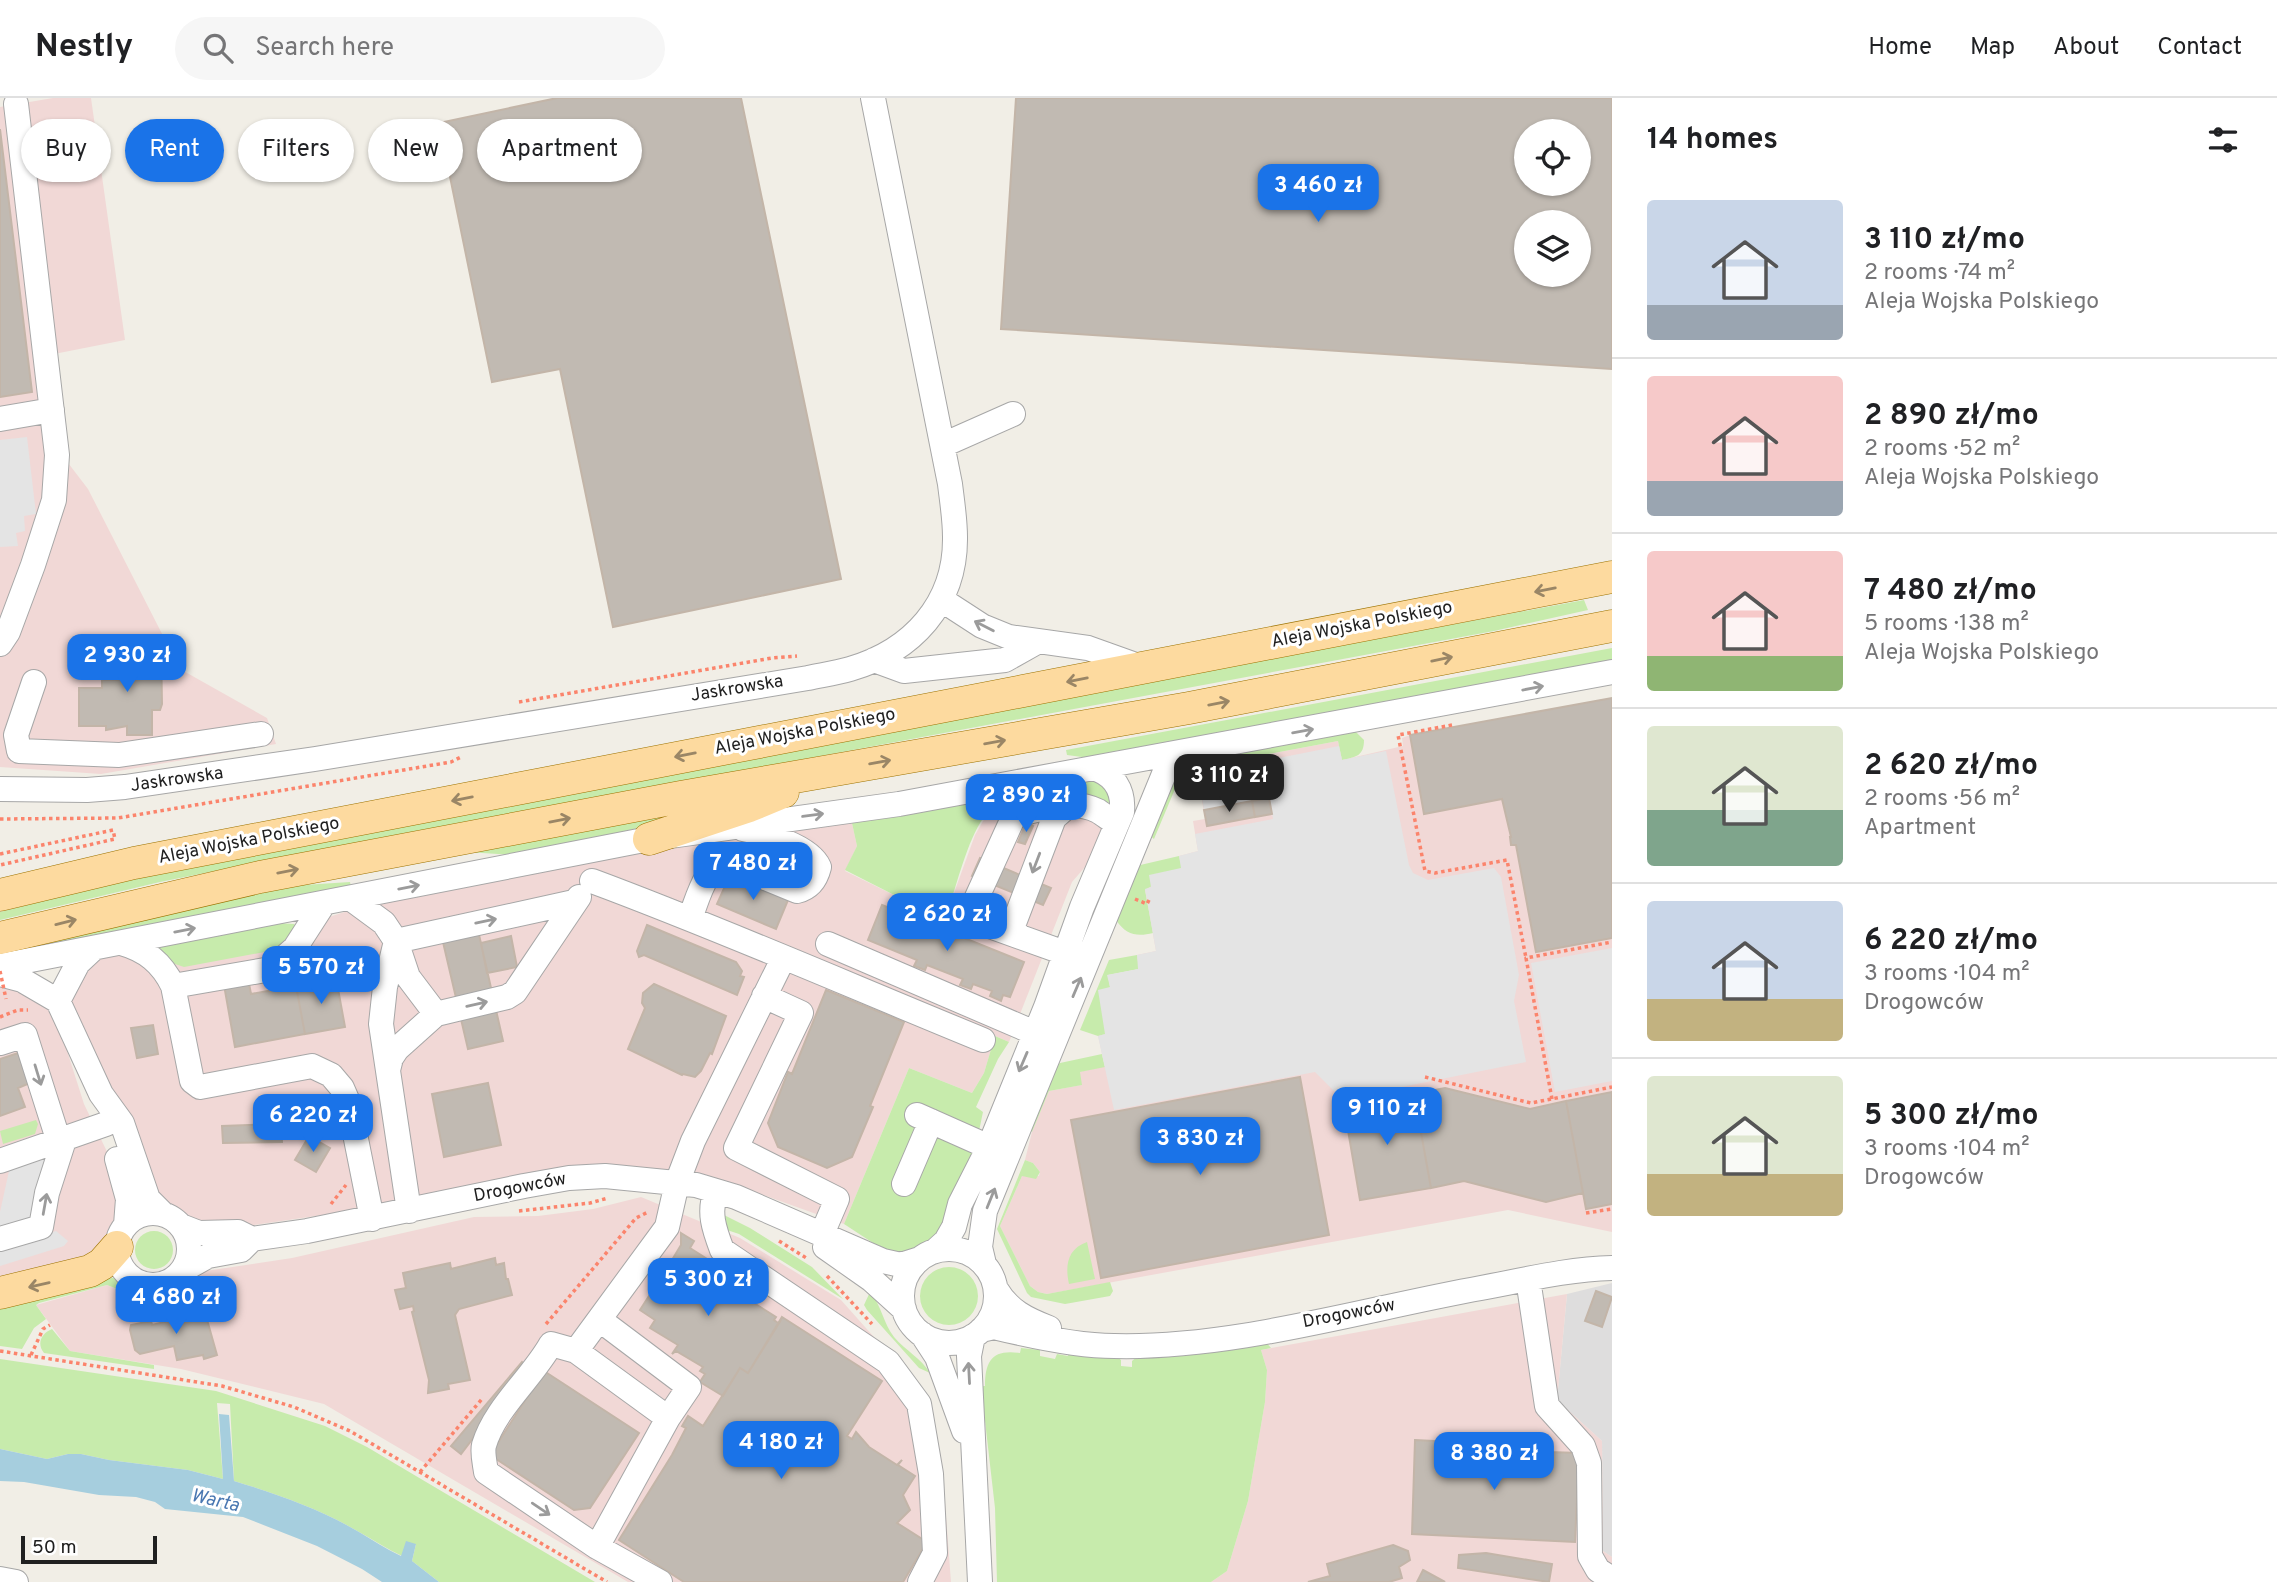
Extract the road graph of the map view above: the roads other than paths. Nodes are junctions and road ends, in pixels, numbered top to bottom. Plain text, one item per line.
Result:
1 (873, 98) edge
2 (16, 104) dead end
3 (52, 410) junction
4 (1013, 414) dead end
5 (0, 419) edge
6 (943, 446) junction
7 (1612, 577) edge
8 (942, 600) junction
9 (1612, 626) edge
10 (1037, 642) junction
11 (0, 644) edge
12 (874, 660) junction
13 (1144, 667) junction
14 (1612, 672) edge
15 (34, 682) dead end
16 (261, 734) dead end
17 (19, 751) junction
18 (1175, 754) junction
19 (845, 768) junction
20 (1093, 768) junction
21 (6, 789) edge
22 (1069, 805) junction
23 (1117, 824) junction
24 (736, 828) junction
25 (649, 839) junction
26 (416, 847) junction
27 (591, 851) junction
28 (510, 867) junction
29 (592, 881) junction
30 (0, 895) edge
31 (350, 898) junction
32 (574, 902) junction
33 (324, 903) junction
34 (690, 918) junction
35 (1018, 936) junction
36 (0, 938) edge
37 (396, 941) junction
38 (121, 943) junction
39 (828, 944) dead end
40 (94, 948) junction
41 (1065, 953) junction
42 (783, 958) junction
43 (0, 970) edge
44 (173, 986) junction
45 (764, 996) junction
46 (58, 1001) junction
47 (436, 1014) junction
48 (1035, 1032) junction
49 (983, 1040) dead end
50 (0, 1043) edge
51 (388, 1070) junction
52 (101, 1094) junction
53 (106, 1124) junction
54 (61, 1141) junction
55 (989, 1147) junction
56 (0, 1161) edge
57 (677, 1183) junction
58 (904, 1184) dead end
59 (716, 1191) junction
60 (409, 1211) junction
61 (785, 1218) junction
62 (372, 1219) junction
63 (172, 1220) junction
64 (822, 1234) junction
65 (122, 1236) junction
66 (0, 1239) edge
67 (252, 1239) junction
68 (928, 1255) junction
69 (984, 1264) junction
70 (1612, 1268) edge
71 (183, 1270) junction
72 (1528, 1279) junction
73 (996, 1289) junction
74 (0, 1293) edge
75 (904, 1309) junction
76 (600, 1320) junction
77 (977, 1333) junction
78 (922, 1334) junction
79 (1085, 1343) junction
80 (576, 1351) junction
81 (668, 1418) junction
82 (973, 1458) junction
83 (597, 1547) junction
84 (0, 1579) edge
85 (1612, 1579) edge
86 (16, 1582) edge
87 (660, 1582) edge
88 (920, 1582) edge
89 (980, 1582) edge

1 - 6 street, Jaskrowska
2 - 3 street
3 - 5 street
3 - 11 street
4 - 6 street
6 - 8 street, Jaskrowska
7 -> 13 main road, Aleja Wojska Polskiego
10 -> 8 street
8 - 12 street, Jaskrowska
19 -> 9 main road
10 - 12 street
10 - 13 street
12 - 21 street, Jaskrowska
13 -> 30 main road, Aleja Wojska Polskiego
18 -> 14 street
15 - 17 street
16 - 17 street
17 - 21 street
18 - 20 street
69 -> 18 street
19 - 25 main road
26 -> 19 main road
20 - 23 street
24 -> 20 street
22 - 23 street
22 -> 35 street
22 - 35 street
23 - 41 street
24 - 25 street
24 - 34 street
25 - 27 street
26 - 28 street
36 -> 26 main road
27 - 28 street
27 - 29 street
31 -> 28 street
29 - 32 street
29 - 34 street
31 - 33 street
31 - 37 street
37 -> 32 street
47 -> 32 street
38 -> 33 street
33 - 44 street
34 - 42 street
35 - 41 street
37 - 47 street
37 - 51 street
38 - 40 street
38 - 44 street
39 - 48 street
40 - 43 street
40 - 46 street
41 - 48 street
42 - 45 street
42 - 49 street
43 - 46 street
44 - 62 street
45 - 57 street
45 - 64 street
46 - 52 street
47 - 51 street
48 -> 55 street
50 -> 54 street
51 - 60 street
52 - 53 street
52 - 63 street
53 - 54 street
53 - 65 street
54 - 56 street
66 -> 54 street
55 - 58 street
55 - 68 street
57 - 59 street, Drogowców
57 - 60 street, Drogowców
57 - 76 street
59 - 61 street, Drogowców
59 - 88 street
60 - 62 street, Drogowców
61 - 64 street, Drogowców
61 - 75 street, Drogowców
62 - 67 street, Drogowców
63 - 65 street
63 - 67 street, Drogowców
63 - 71 street
64 - 68 street, Drogowców
65 - 71 street
65 -> 74 main road
67 - 71 street, Drogowców
68 - 69 street
68 - 75 street
69 - 73 street
70 - 72 street, Drogowców
72 - 79 street, Drogowców
72 - 85 street
73 - 77 street
73 - 79 street, Drogowców
75 - 78 street
76 - 80 street
76 - 81 street
77 - 78 street
77 - 79 street, Drogowców
82 -> 77 street
78 - 82 street
80 - 81 street
80 -> 83 street
81 - 83 street
82 - 89 street
83 - 87 street
84 - 86 street

